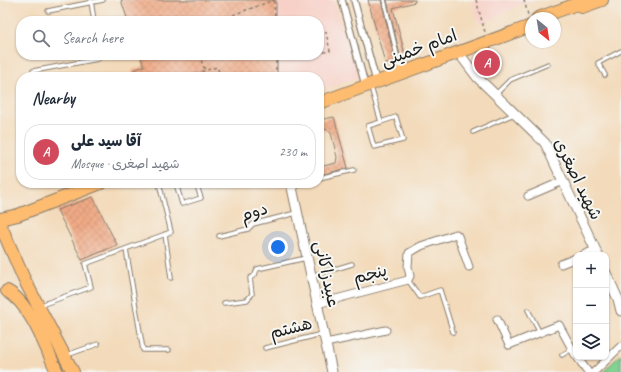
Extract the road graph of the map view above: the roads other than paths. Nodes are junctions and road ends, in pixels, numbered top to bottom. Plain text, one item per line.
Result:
1 (103, 0) edge
2 (342, 0) edge
3 (354, 0) edge
4 (384, 0) edge
5 (588, 0) edge
6 (602, 0) edge
7 (91, 1) edge
8 (48, 11) dead end
9 (554, 12) edge
10 (561, 15) edge
11 (93, 16) edge
12 (525, 23) edge
13 (525, 23) edge
14 (621, 51) edge
15 (458, 52) junction
16 (84, 60) edge
17 (548, 64) dead end
18 (33, 71) dead end
19 (400, 71) junction
20 (605, 74) dead end
21 (370, 81) junction
22 (495, 94) junction
23 (324, 96) edge
24 (324, 101) edge
25 (515, 114) junction
26 (381, 122) junction
27 (473, 132) dead end
28 (354, 170) dead end
29 (324, 177) edge
30 (563, 181) junction
31 (69, 188) edge
32 (88, 188) edge
33 (160, 188) edge
34 (177, 188) edge
35 (198, 188) edge
36 (293, 188) edge
37 (528, 196) dead end
38 (297, 213) junction
39 (0, 218) edge
40 (0, 224) edge
41 (165, 234) junction
42 (219, 236) dead end
43 (126, 249) junction
44 (596, 252) edge
45 (307, 257) junction
46 (573, 259) edge
47 (352, 264) dead end
48 (561, 264) dead end
49 (469, 267) dead end
50 (311, 276) junction
51 (171, 278) dead end
52 (408, 280) junction
53 (609, 282) edge
54 (26, 283) junction
55 (8, 293) edge
56 (224, 303) dead end
57 (317, 304) junction
58 (39, 306) junction
59 (620, 306) edge
60 (528, 310) dead end
61 (497, 319) dead end
62 (386, 330) dead end
63 (453, 332) dead end
64 (540, 332) junction
65 (324, 334) junction
66 (326, 343) junction
67 (98, 344) dead end
68 (621, 346) edge
69 (265, 348) dead end
70 (169, 350) dead end
71 (573, 351) edge
72 (573, 354) edge
73 (562, 355) dead end
74 (64, 356) junction
75 (579, 360) edge
76 (57, 372) edge
77 (73, 372) edge
78 (332, 372) edge
79 (588, 372) edge
80 (594, 372) edge

1 - 7 lane
2 - 21 street
3 - 21 street
4 - 19 lane
5 - 9 main road, امام خمینی
6 - 10 main road
7 - 8 lane
7 - 11 lane
12 - 19 main road, امام خمینی
13 - 15 main road, امام خمینی
14 - 20 lane
15 - 19 main road, امام خمینی
15 - 22 street, شهید اصغری
16 - 18 lane
17 - 22 lane
19 - 21 main road, امام خمینی
21 - 23 main road, امام خمینی
21 - 24 main road, امام خمینی
21 - 26 lane
22 - 25 street, شهید اصغری
25 - 27 lane
25 - 30 street, شهید اصغری
26 - 26 lane
28 - 29 lane
30 - 37 street
30 - 44 street, شهید اصغری
31 - 39 main road
32 - 39 main road
33 - 41 lane
34 - 35 lane
36 - 38 street, عبیدزاکانی
38 - 42 lane, دوم
38 - 45 street, عبیدزاکانی
40 - 54 main road
41 - 43 lane
41 - 51 lane
43 - 58 lane
43 - 70 lane
45 - 50 street, عبیدزاکانی
45 - 56 lane
46 - 48 street
47 - 50 lane
49 - 52 street
50 - 57 street, عبیدزاکانی
52 - 57 street, پنجم
52 - 63 lane
53 - 59 street
54 - 55 main road
54 - 58 main road
55 - 76 main road
57 - 65 street, عبیدزاکانی
58 - 74 main road
60 - 64 lane
61 - 64 street
62 - 66 street
64 - 71 street
65 - 66 street, عبیدزاکانی
65 - 69 lane, هشتم
66 - 78 street, عبیدزاکانی
67 - 74 lane
68 - 80 street
72 - 73 lane
74 - 77 main road
75 - 79 street

